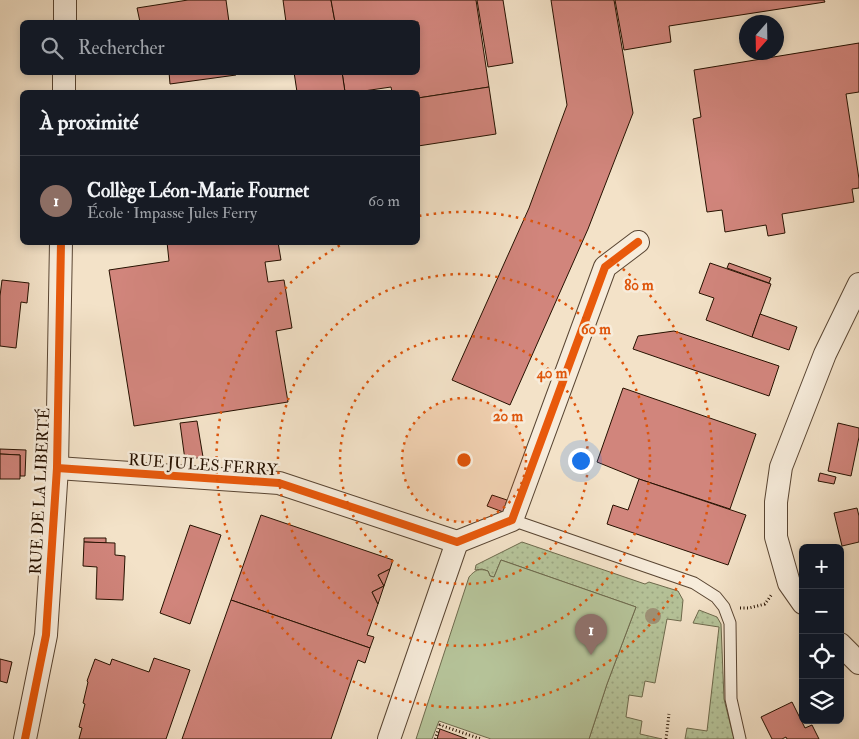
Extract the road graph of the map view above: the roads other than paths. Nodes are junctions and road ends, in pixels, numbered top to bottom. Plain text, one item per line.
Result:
1 (65, 0) edge
2 (65, 20) edge
3 (64, 75) edge
4 (64, 90) edge
5 (638, 242) dead end
6 (61, 245) edge
7 (859, 284) edge
8 (57, 468) junction
9 (512, 520) junction
10 (457, 542) junction
11 (799, 597) edge
12 (844, 648) edge
13 (859, 663) edge
14 (25, 739) edge
15 (389, 739) edge
16 (740, 739) edge

1 - 2 street
3 - 4 street
5 - 9 street
6 - 8 street, RUE DE LA LIBERTÉ
7 - 11 street
8 - 10 street, RUE JULES FERRY
8 - 14 street, RUE DE LA LIBERTÉ
9 - 10 street
9 - 16 lane
10 - 15 street
12 - 13 street

